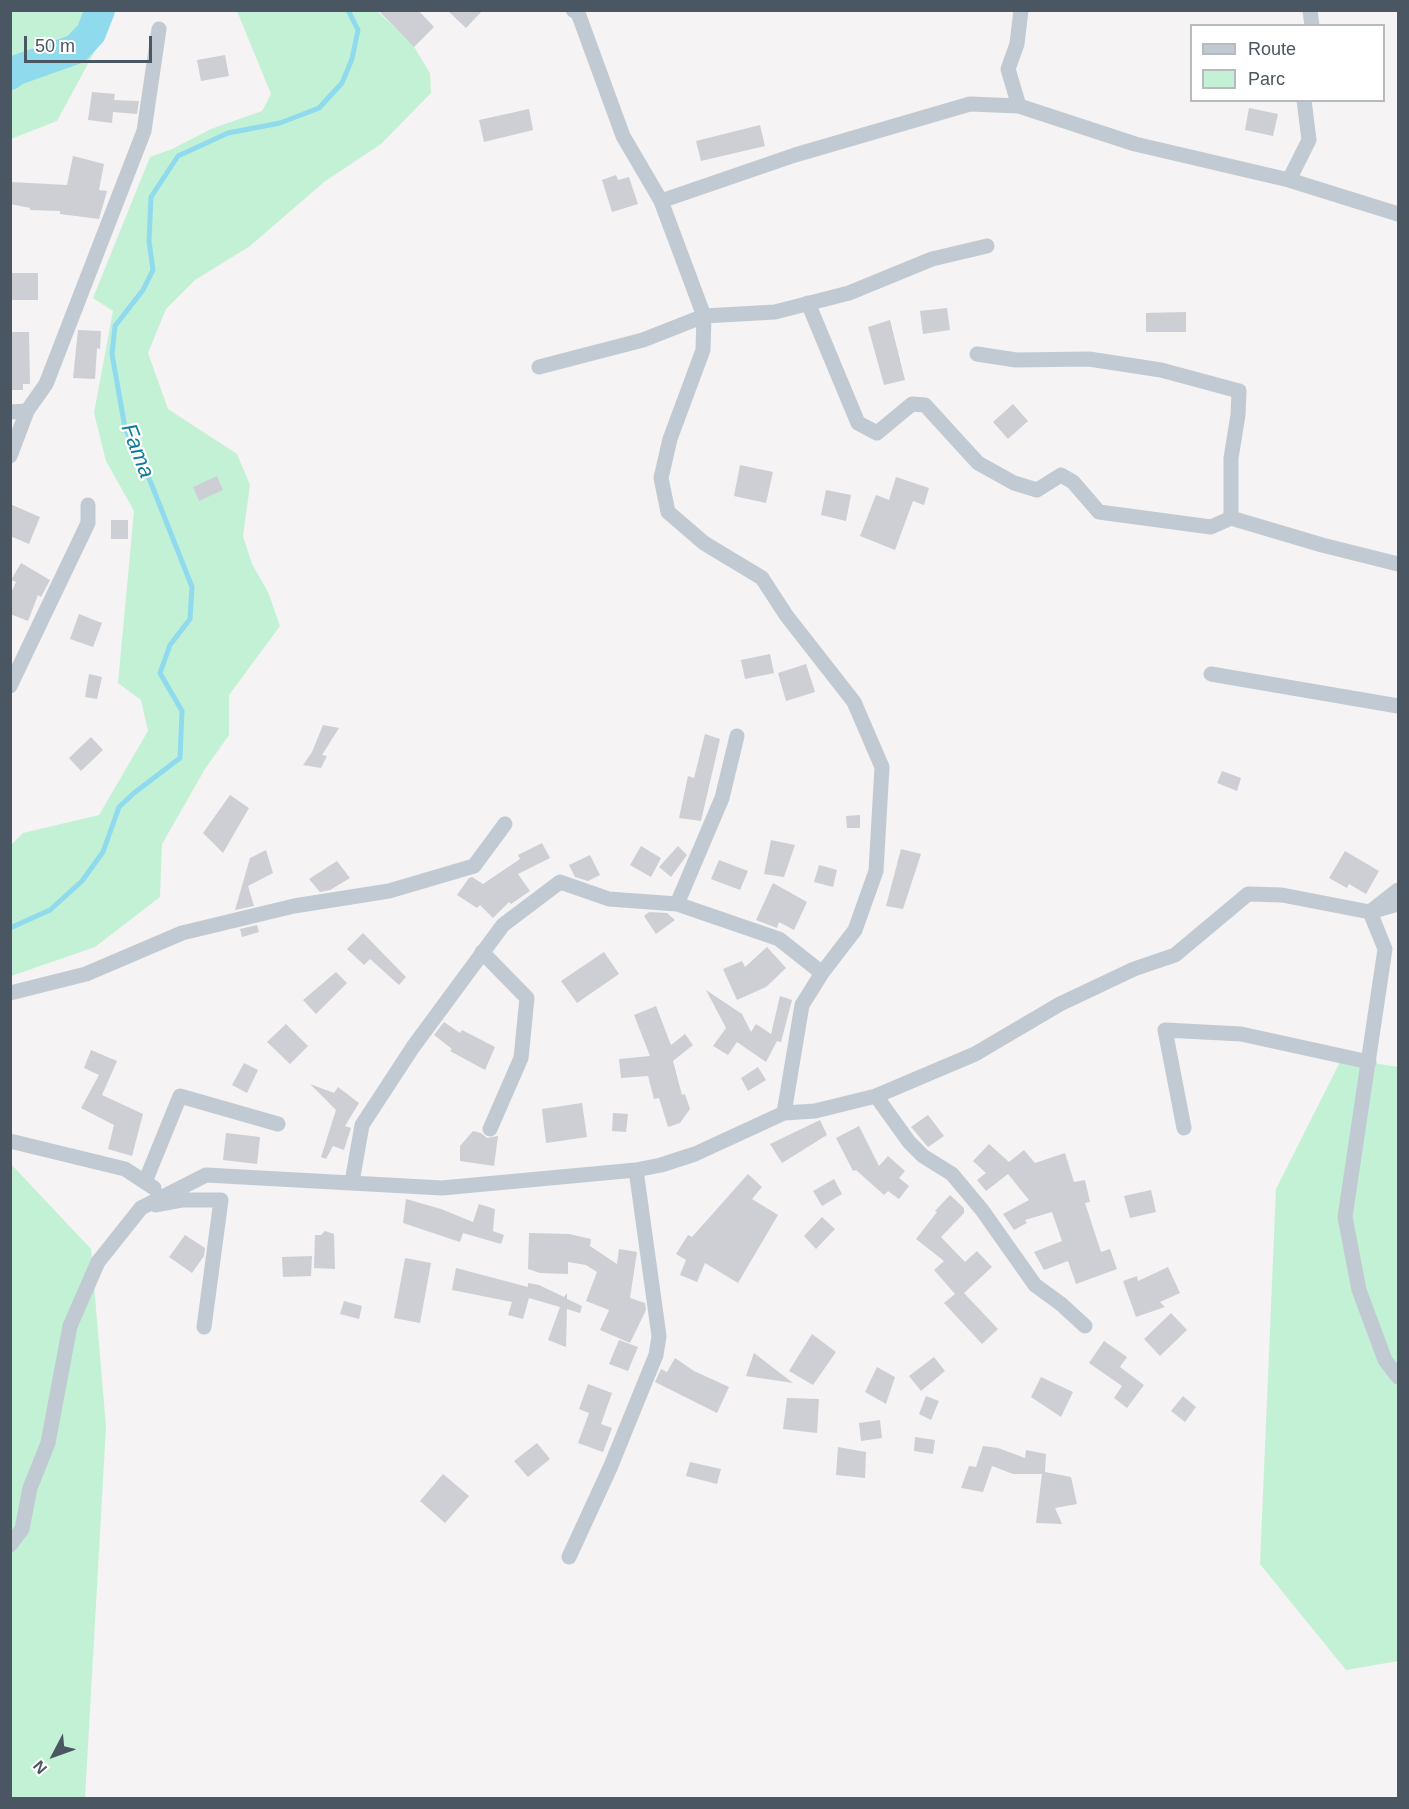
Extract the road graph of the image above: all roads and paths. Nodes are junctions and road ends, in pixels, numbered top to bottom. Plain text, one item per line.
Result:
1 (573, 10) edge
2 (1021, 10) edge
3 (159, 29) dead end
4 (1304, 102) edge
5 (1019, 106) junction
6 (1288, 180) junction
7 (662, 201) junction
8 (1398, 213) edge
9 (987, 246) dead end
10 (808, 303) junction
11 (704, 316) junction
12 (977, 354) dead end
13 (539, 367) dead end
14 (27, 411) junction
15 (10, 412) edge
16 (10, 456) edge
17 (88, 505) dead end
18 (1231, 518) junction
19 (1398, 564) edge
20 (1211, 674) dead end
21 (10, 686) edge
22 (1398, 706) edge
23 (736, 736) dead end
24 (505, 824) dead end
25 (1398, 890) edge
26 (677, 904) junction
27 (1398, 904) edge
28 (1370, 912) junction
29 (482, 952) junction
30 (822, 973) junction
31 (10, 993) edge
32 (1369, 1062) junction
33 (876, 1096) junction
34 (784, 1113) junction
35 (278, 1124) dead end
36 (1184, 1128) dead end
37 (490, 1129) dead end
38 (10, 1141) edge
39 (636, 1170) junction
40 (145, 1182) junction
41 (352, 1182) junction
42 (164, 1195) junction
43 (141, 1208) junction
44 (1085, 1326) dead end
45 (204, 1327) dead end
46 (1398, 1377) edge
47 (10, 1545) edge
48 (569, 1557) dead end

1 - 7 street
2 - 5 street
3 - 14 street
4 - 6 street
5 - 6 street
5 - 7 street
6 - 8 street
7 - 11 street
9 - 10 street
10 - 11 street
10 - 18 street
11 - 13 street
11 - 30 street
12 - 18 street
14 - 15 street
14 - 16 street
17 - 21 street
18 - 19 street
20 - 22 street
23 - 26 street
24 - 31 street
25 - 28 street
26 - 29 street
26 - 30 street
27 - 28 street
28 - 32 street
28 - 33 street
29 - 37 street
29 - 41 street
30 - 34 street
32 - 36 street
32 - 46 street
33 - 34 street
33 - 44 street
34 - 39 street
35 - 40 street
38 - 40 street
39 - 41 street
39 - 48 street
40 - 42 street
41 - 42 street
42 - 43 street
43 - 45 street
43 - 47 street

